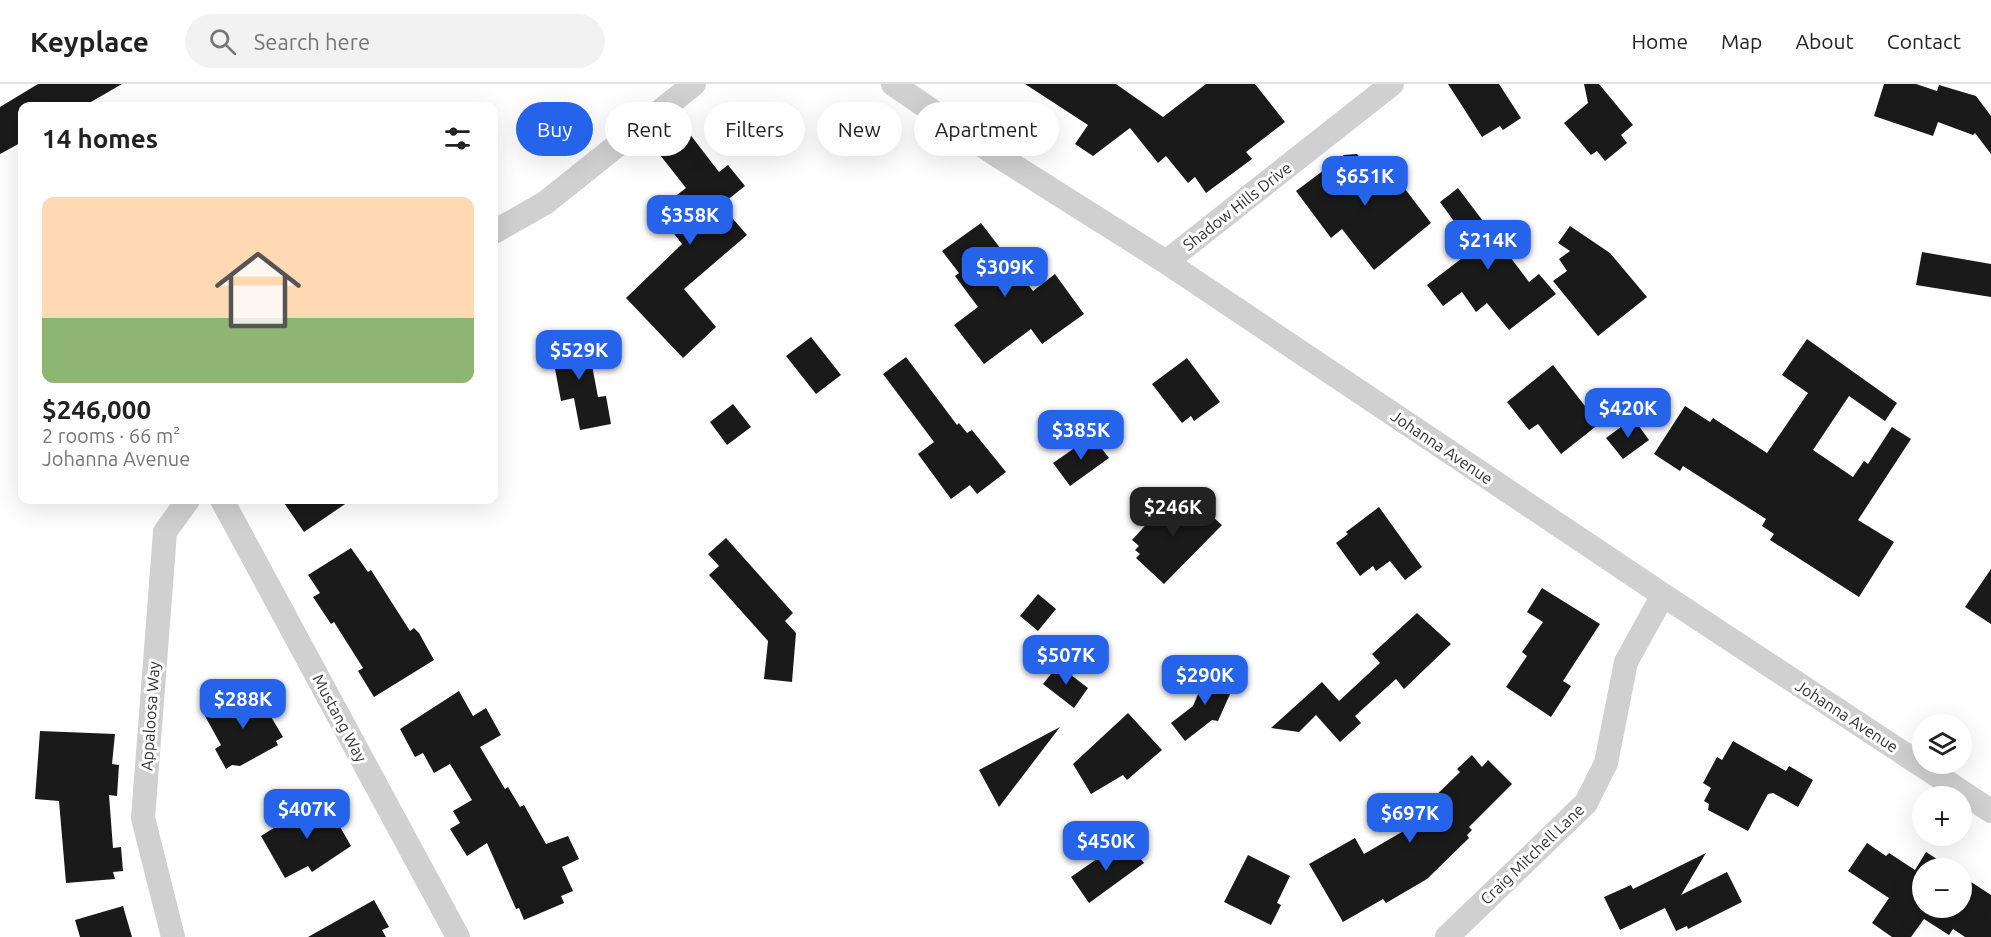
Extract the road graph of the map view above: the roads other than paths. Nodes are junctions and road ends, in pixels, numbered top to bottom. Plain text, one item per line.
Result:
1 (694, 84) edge
2 (893, 84) edge
3 (1392, 84) edge
4 (498, 230) edge
5 (1167, 262) junction
6 (185, 504) edge
7 (224, 504) edge
8 (1663, 595) junction
9 (1991, 811) edge
10 (173, 937) edge
11 (458, 937) edge
12 (1447, 937) edge

1 - 4 street
2 - 5 street, Johanna Avenue
3 - 5 street, Shadow Hills Drive
5 - 8 street, Johanna Avenue
6 - 10 street, Appaloosa Way
7 - 11 street, Mustang Way
8 - 9 street, Johanna Avenue
8 - 12 street, Craig Mitchell Lane

